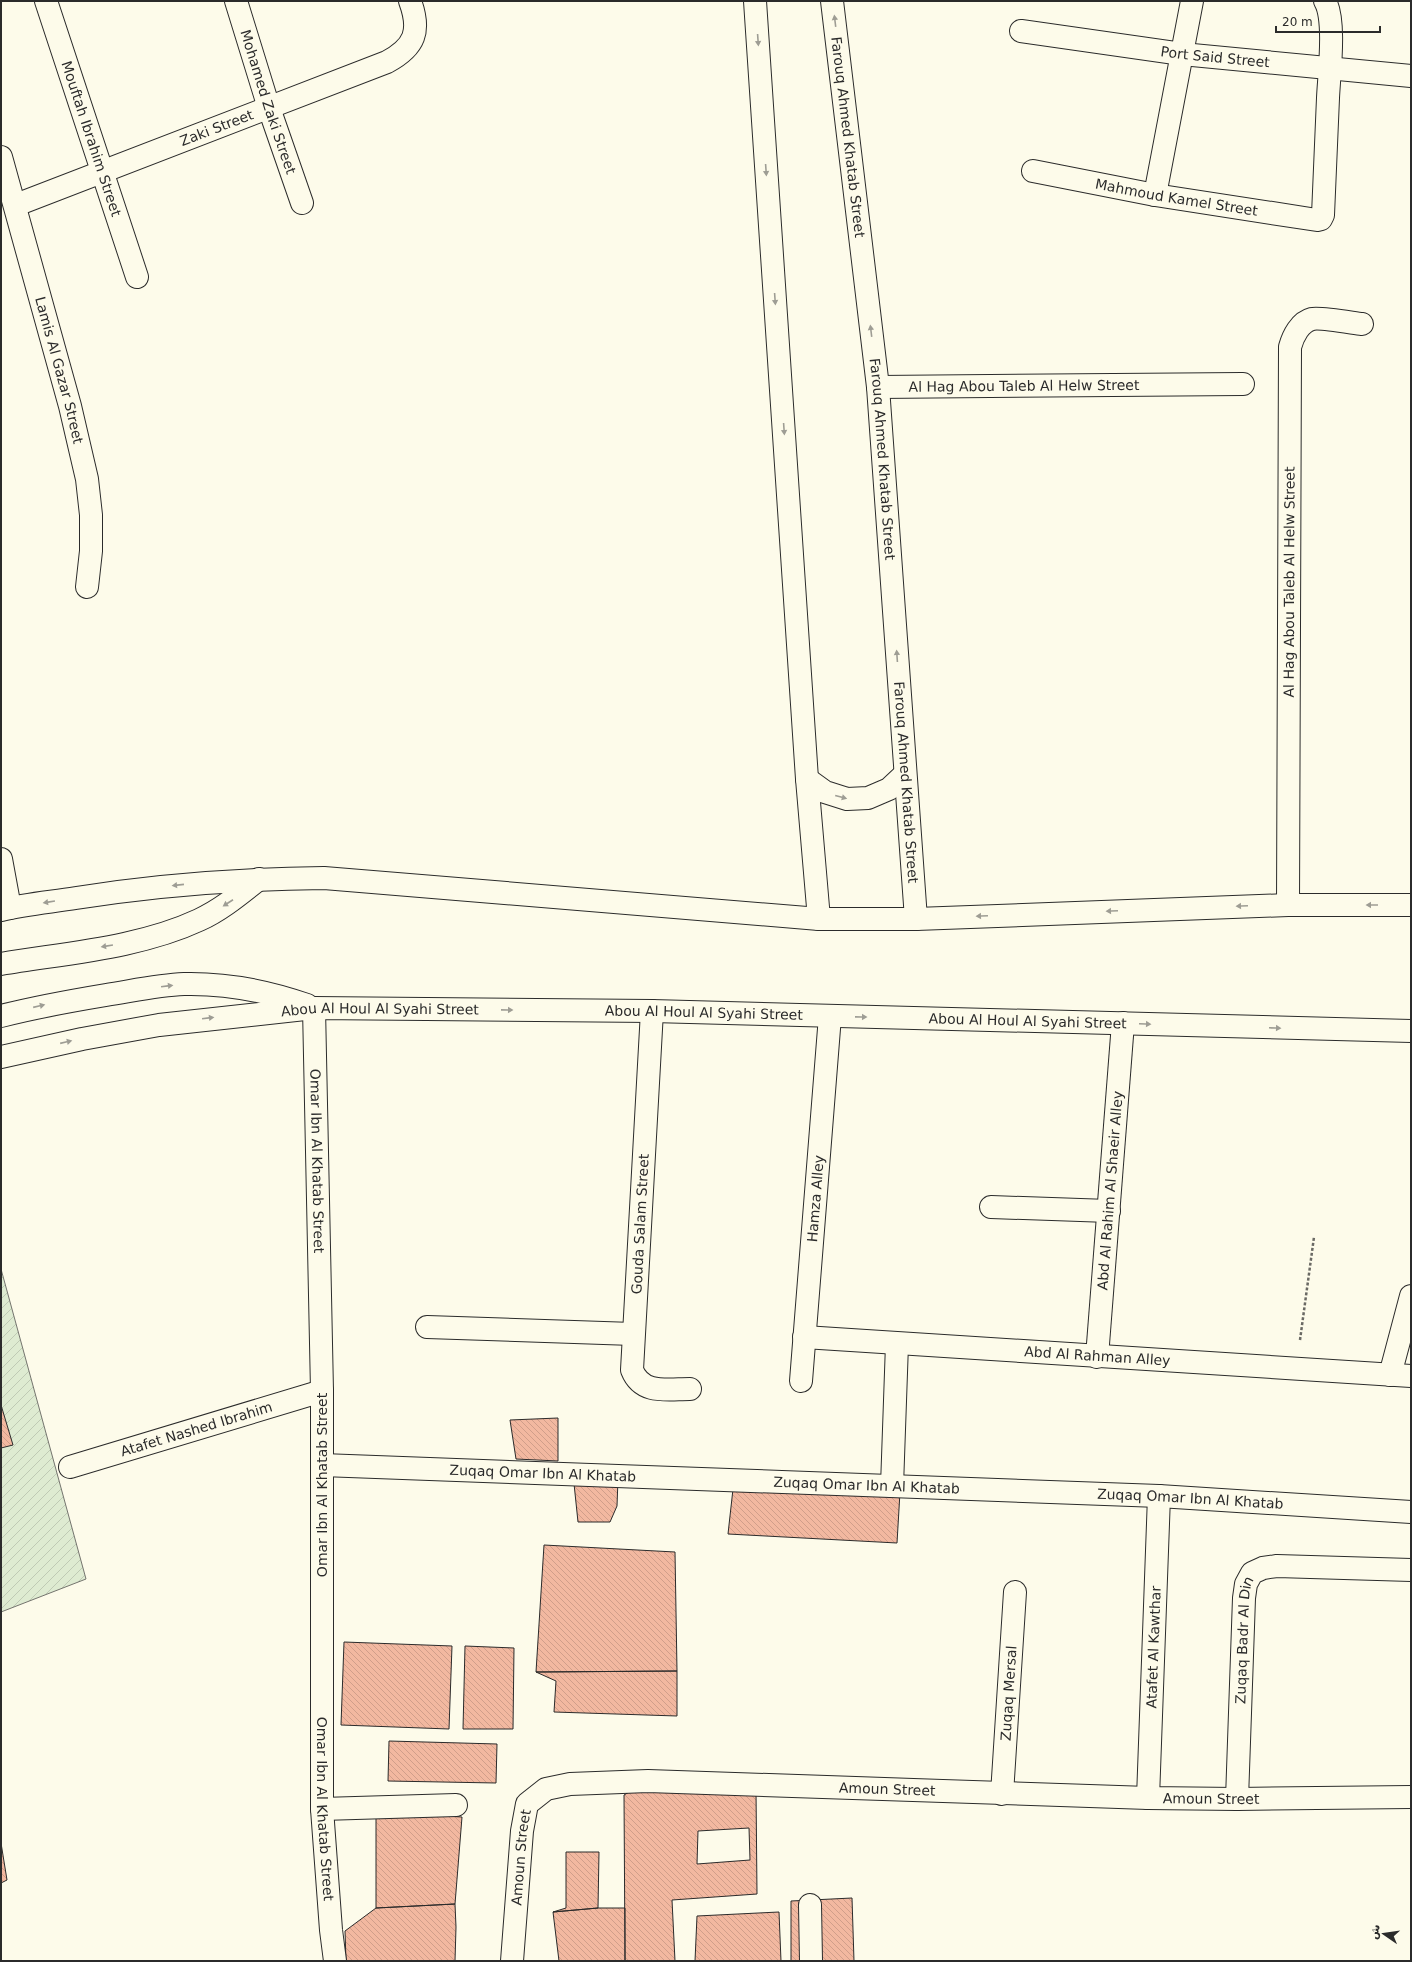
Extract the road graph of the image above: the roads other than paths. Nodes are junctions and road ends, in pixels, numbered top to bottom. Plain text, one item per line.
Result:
1 (46, 1) edge
2 (236, 1) edge
3 (410, 1) edge
4 (755, 1) edge
5 (832, 1) edge
6 (1192, 1) edge
7 (1325, 1) edge
8 (1021, 31) dead end
9 (1182, 54) junction
10 (1330, 68) junction
11 (1411, 76) edge
12 (269, 108) junction
13 (1, 157) edge
14 (1033, 171) dead end
15 (104, 172) junction
16 (1155, 195) junction
17 (302, 202) dead end
18 (16, 205) junction
19 (138, 277) dead end
20 (1362, 324) dead end
21 (1243, 384) dead end
22 (878, 387) junction
23 (87, 587) dead end
24 (905, 774) junction
25 (807, 779) junction
26 (1, 859) edge
27 (259, 879) junction
28 (1288, 905) junction
29 (1411, 906) edge
30 (6, 909) edge
31 (819, 919) junction
32 (916, 919) junction
33 (1, 964) edge
34 (314, 1008) junction
35 (652, 1011) junction
36 (1, 1016) edge
37 (830, 1016) junction
38 (1123, 1024) junction
39 (1411, 1031) edge
40 (1, 1057) edge
41 (991, 1206) dead end
42 (1109, 1211) junction
43 (1411, 1296) edge
44 (427, 1327) dead end
45 (633, 1334) junction
46 (804, 1337) junction
47 (897, 1344) junction
48 (1097, 1357) junction
49 (1390, 1375) junction
50 (1411, 1376) edge
51 (801, 1381) dead end
52 (690, 1389) dead end
53 (322, 1391) junction
54 (322, 1465) junction
55 (70, 1467) dead end
56 (892, 1486) junction
57 (1160, 1496) junction
58 (1411, 1512) edge
59 (1411, 1570) edge
60 (1015, 1592) dead end
61 (1002, 1794) junction
62 (1411, 1797) edge
63 (1148, 1798) junction
64 (1237, 1799) junction
65 (456, 1805) dead end
66 (322, 1809) junction
67 (810, 1905) dead end
68 (335, 1961) edge
69 (512, 1961) edge
70 (811, 1961) edge

1 - 15 street, Mouftah Ibrahim Street
2 - 12 street, Mohamed Zaki Street
3 - 12 street, Zaki Street
4 -> 25 street
22 -> 5 street, Farouq Ahmed Khatab Street
6 - 9 street
7 - 10 street
8 - 9 street, Port Said Street
9 - 10 street, Port Said Street
9 - 16 street
10 - 11 street, Port Said Street
10 - 16 street, Mahmoud Kamel Street
12 - 15 street, Zaki Street
12 - 17 street, Mohamed Zaki Street
13 - 18 street, Lamis Al Gazar Street
14 - 16 street, Mahmoud Kamel Street
15 - 18 street, Zaki Street
15 - 19 street, Mouftah Ibrahim Street
18 - 23 street, Lamis Al Gazar Street
20 - 28 street, Al Hag Abou Taleb Al Helw Street
21 - 22 street, Al Hag Abou Taleb Al Helw Street
24 -> 22 street, Farouq Ahmed Khatab Street
25 -> 24 street
24 - 32 street, Farouq Ahmed Khatab Street
25 - 31 street
26 - 30 street
27 -> 30 street
27 - 31 street
27 -> 33 street
29 -> 28 street
28 -> 32 street
31 - 32 street
34 -> 35 street, Abou Al Houl Al Syahi Street
36 -> 34 street
40 -> 34 street, Abou Al Houl Al Syahi Street
34 - 53 street, Omar Ibn Al Khatab Street
35 - 37 street, Abou Al Houl Al Syahi Street
35 - 45 street, Gouda Salam Street
37 -> 38 street, Abou Al Houl Al Syahi Street
37 - 46 street, Hamza Alley
38 -> 39 street, Abou Al Houl Al Syahi Street
38 - 42 street, Abd Al Rahim Al Shaeir Alley
41 - 42 street
42 - 48 street, Abd Al Rahim Al Shaeir Alley
43 - 49 street
44 - 45 street
45 - 52 street, Gouda Salam Street
46 - 47 street, Abd Al Rahman Alley
46 - 51 street, Hamza Alley
47 - 48 street, Abd Al Rahman Alley
47 - 56 street
48 - 49 street, Abd Al Rahman Alley
49 - 50 street, Abd Al Rahman Alley
53 - 54 street, Omar Ibn Al Khatab Street
53 - 55 street, Atafet Nashed Ibrahim
54 - 56 street, Zuqaq Omar Ibn Al Khatab
54 - 66 street, Omar Ibn Al Khatab Street
56 - 57 street, Zuqaq Omar Ibn Al Khatab
57 - 58 street, Zuqaq Omar Ibn Al Khatab
57 - 63 street, Atafet Al Kawthar
59 - 64 street, Zuqaq Badr Al Din
60 - 61 street, Zuqaq Mersal
61 - 63 street, Amoun Street
61 - 69 street, Amoun Street
62 - 64 street, Amoun Street
63 - 64 street, Amoun Street
65 - 66 street
66 - 68 street, Omar Ibn Al Khatab Street
67 - 70 street

